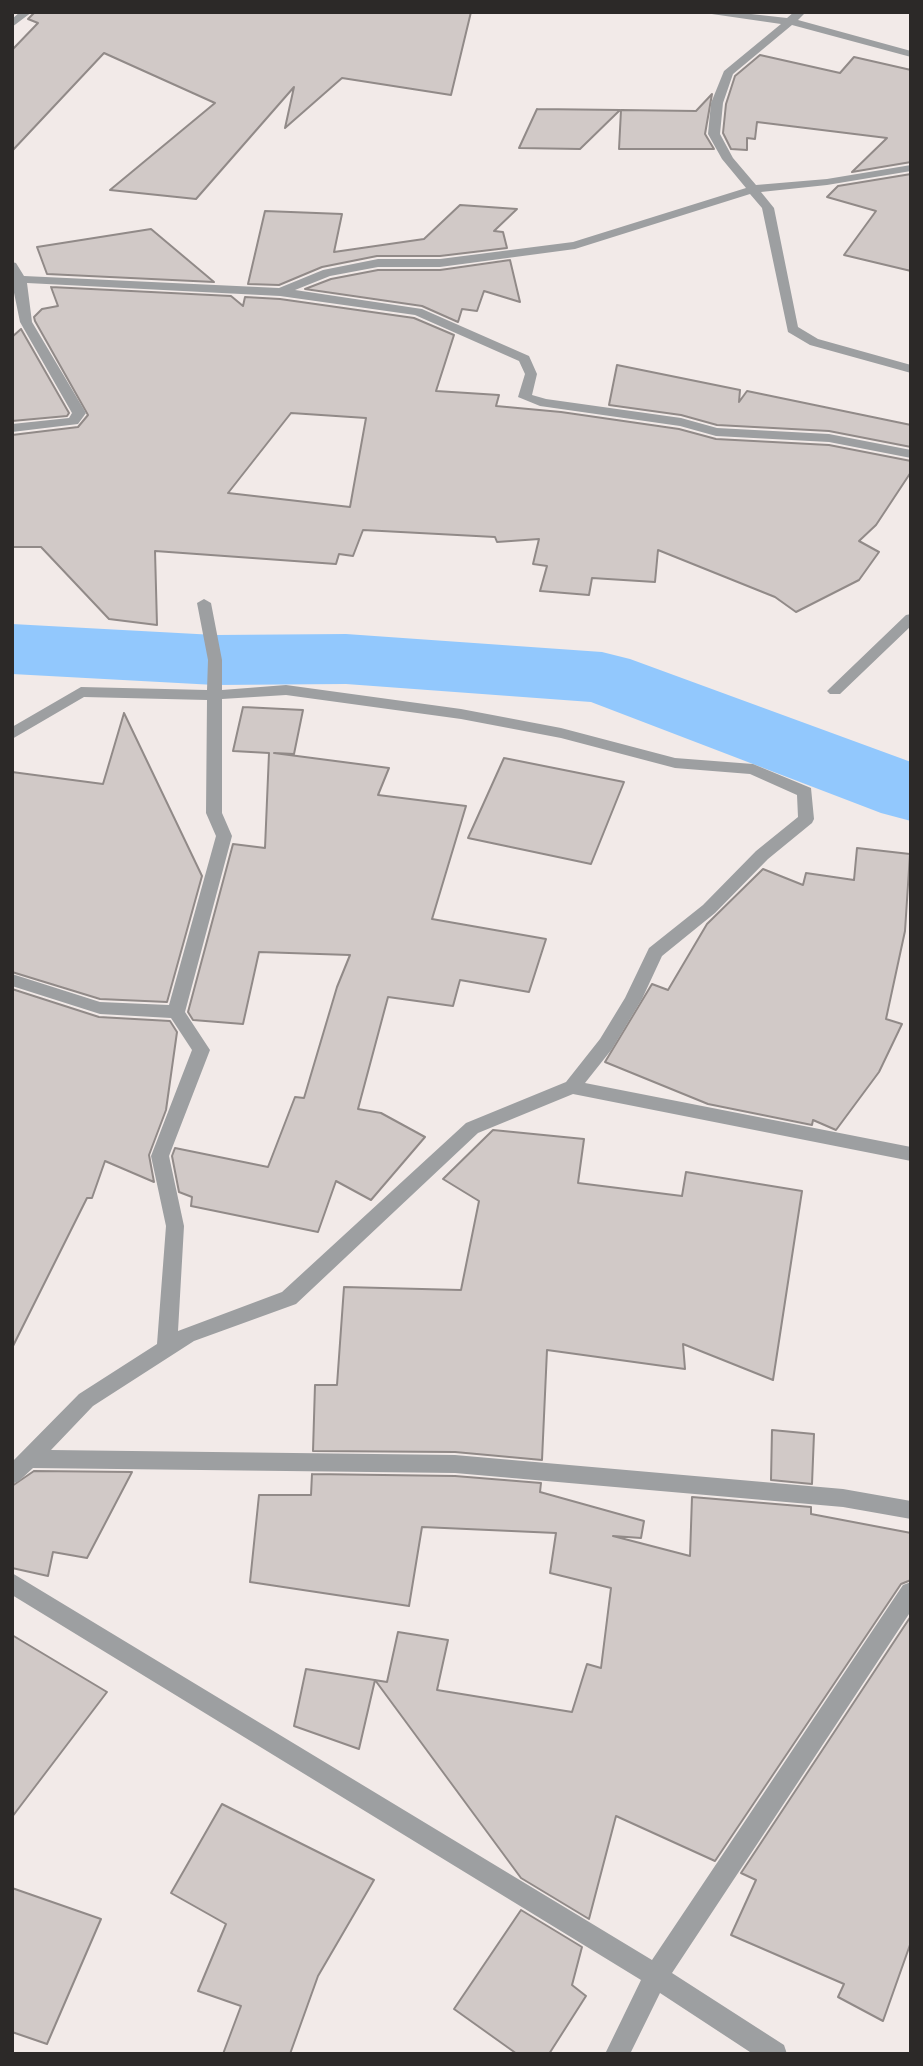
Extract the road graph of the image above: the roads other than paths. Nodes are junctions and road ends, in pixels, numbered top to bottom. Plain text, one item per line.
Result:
1 (27, 12) edge
2 (703, 12) edge
3 (797, 17) edge
4 (12, 24) edge
5 (911, 54) edge
6 (911, 168) edge
7 (754, 189) junction
8 (12, 266) edge
9 (16, 279) edge
10 (281, 292) junction
11 (911, 369) edge
12 (12, 428) edge
13 (911, 454) edge
14 (204, 603) dead end
15 (911, 618) edge
16 (835, 691) dead end
17 (214, 695) junction
18 (12, 734) edge
19 (12, 981) edge
20 (176, 1012) junction
21 (572, 1087) junction
22 (911, 1154) edge
23 (167, 1348) junction
24 (29, 1459) junction
25 (12, 1475) edge
26 (911, 1510) edge
27 (12, 1583) edge
28 (911, 1592) edge
29 (656, 1976) junction
30 (617, 2054) edge
31 (775, 2054) edge

1 - 4 street
2 - 3 street
3 - 5 street
3 - 7 street
6 - 7 street
7 - 10 street
7 - 11 street
8 - 9 street
9 - 10 street
9 - 12 street
10 - 13 street
14 - 17 street
15 - 16 street
17 - 18 street
17 - 20 street
17 - 21 street
19 - 20 street
20 - 23 street
21 - 22 street
21 - 23 street
23 - 24 street
24 - 25 street
24 - 26 street
27 - 29 street
28 - 29 street
29 - 30 street
29 - 31 street

